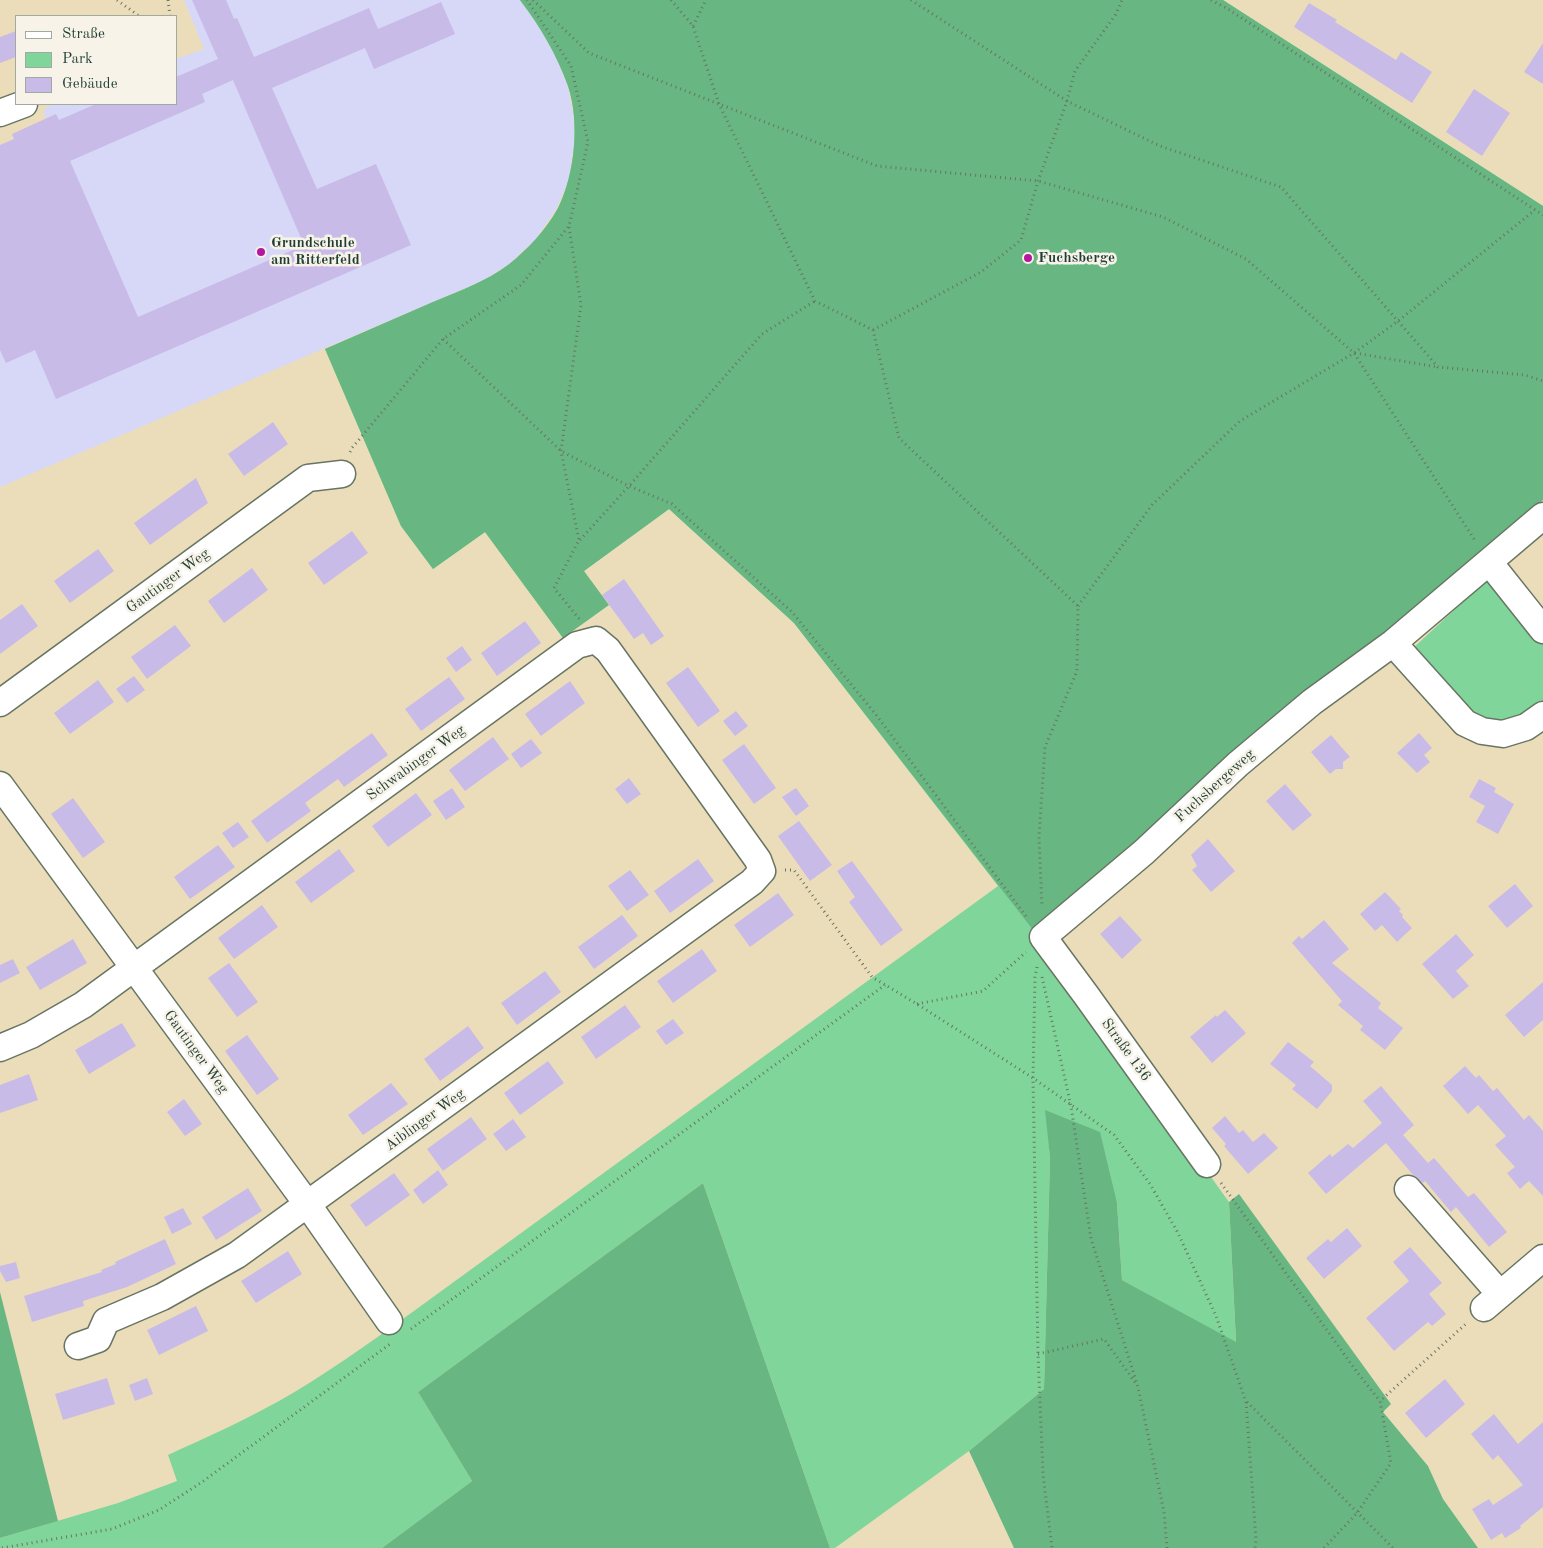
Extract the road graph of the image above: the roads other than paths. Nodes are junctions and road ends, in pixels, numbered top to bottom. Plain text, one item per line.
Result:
1 (21, 105) edge
2 (0, 113) edge
3 (342, 474) road end
4 (1543, 516) edge
5 (1489, 562) junction
6 (1543, 630) edge
7 (1393, 643) junction
8 (0, 703) edge
9 (1543, 715) edge
10 (0, 785) edge
11 (762, 871) joint
12 (1043, 937) joint
13 (134, 968) junction
14 (0, 1048) edge
15 (1207, 1164) road end
16 (1408, 1189) dead end
17 (308, 1205) junction
18 (1543, 1258) edge
19 (396, 1332) road end
20 (78, 1346) dead end

1 - 2 street
3 - 8 street, Gautinger Weg
4 - 5 street, Fuchsbergeweg
5 - 6 street
5 - 7 street, Fuchsbergeweg
7 - 9 street
7 - 12 street, Fuchsbergeweg
10 - 13 street, Gautinger Weg
11 - 13 street, Schwabinger Weg
11 - 17 street, Aiblinger Weg
12 - 15 street, Straße 136
13 - 14 street, Schwabinger Weg
13 - 17 street, Gautinger Weg
16 - 18 street
17 - 19 street, Gautinger Weg
17 - 20 street, Aiblinger Weg

